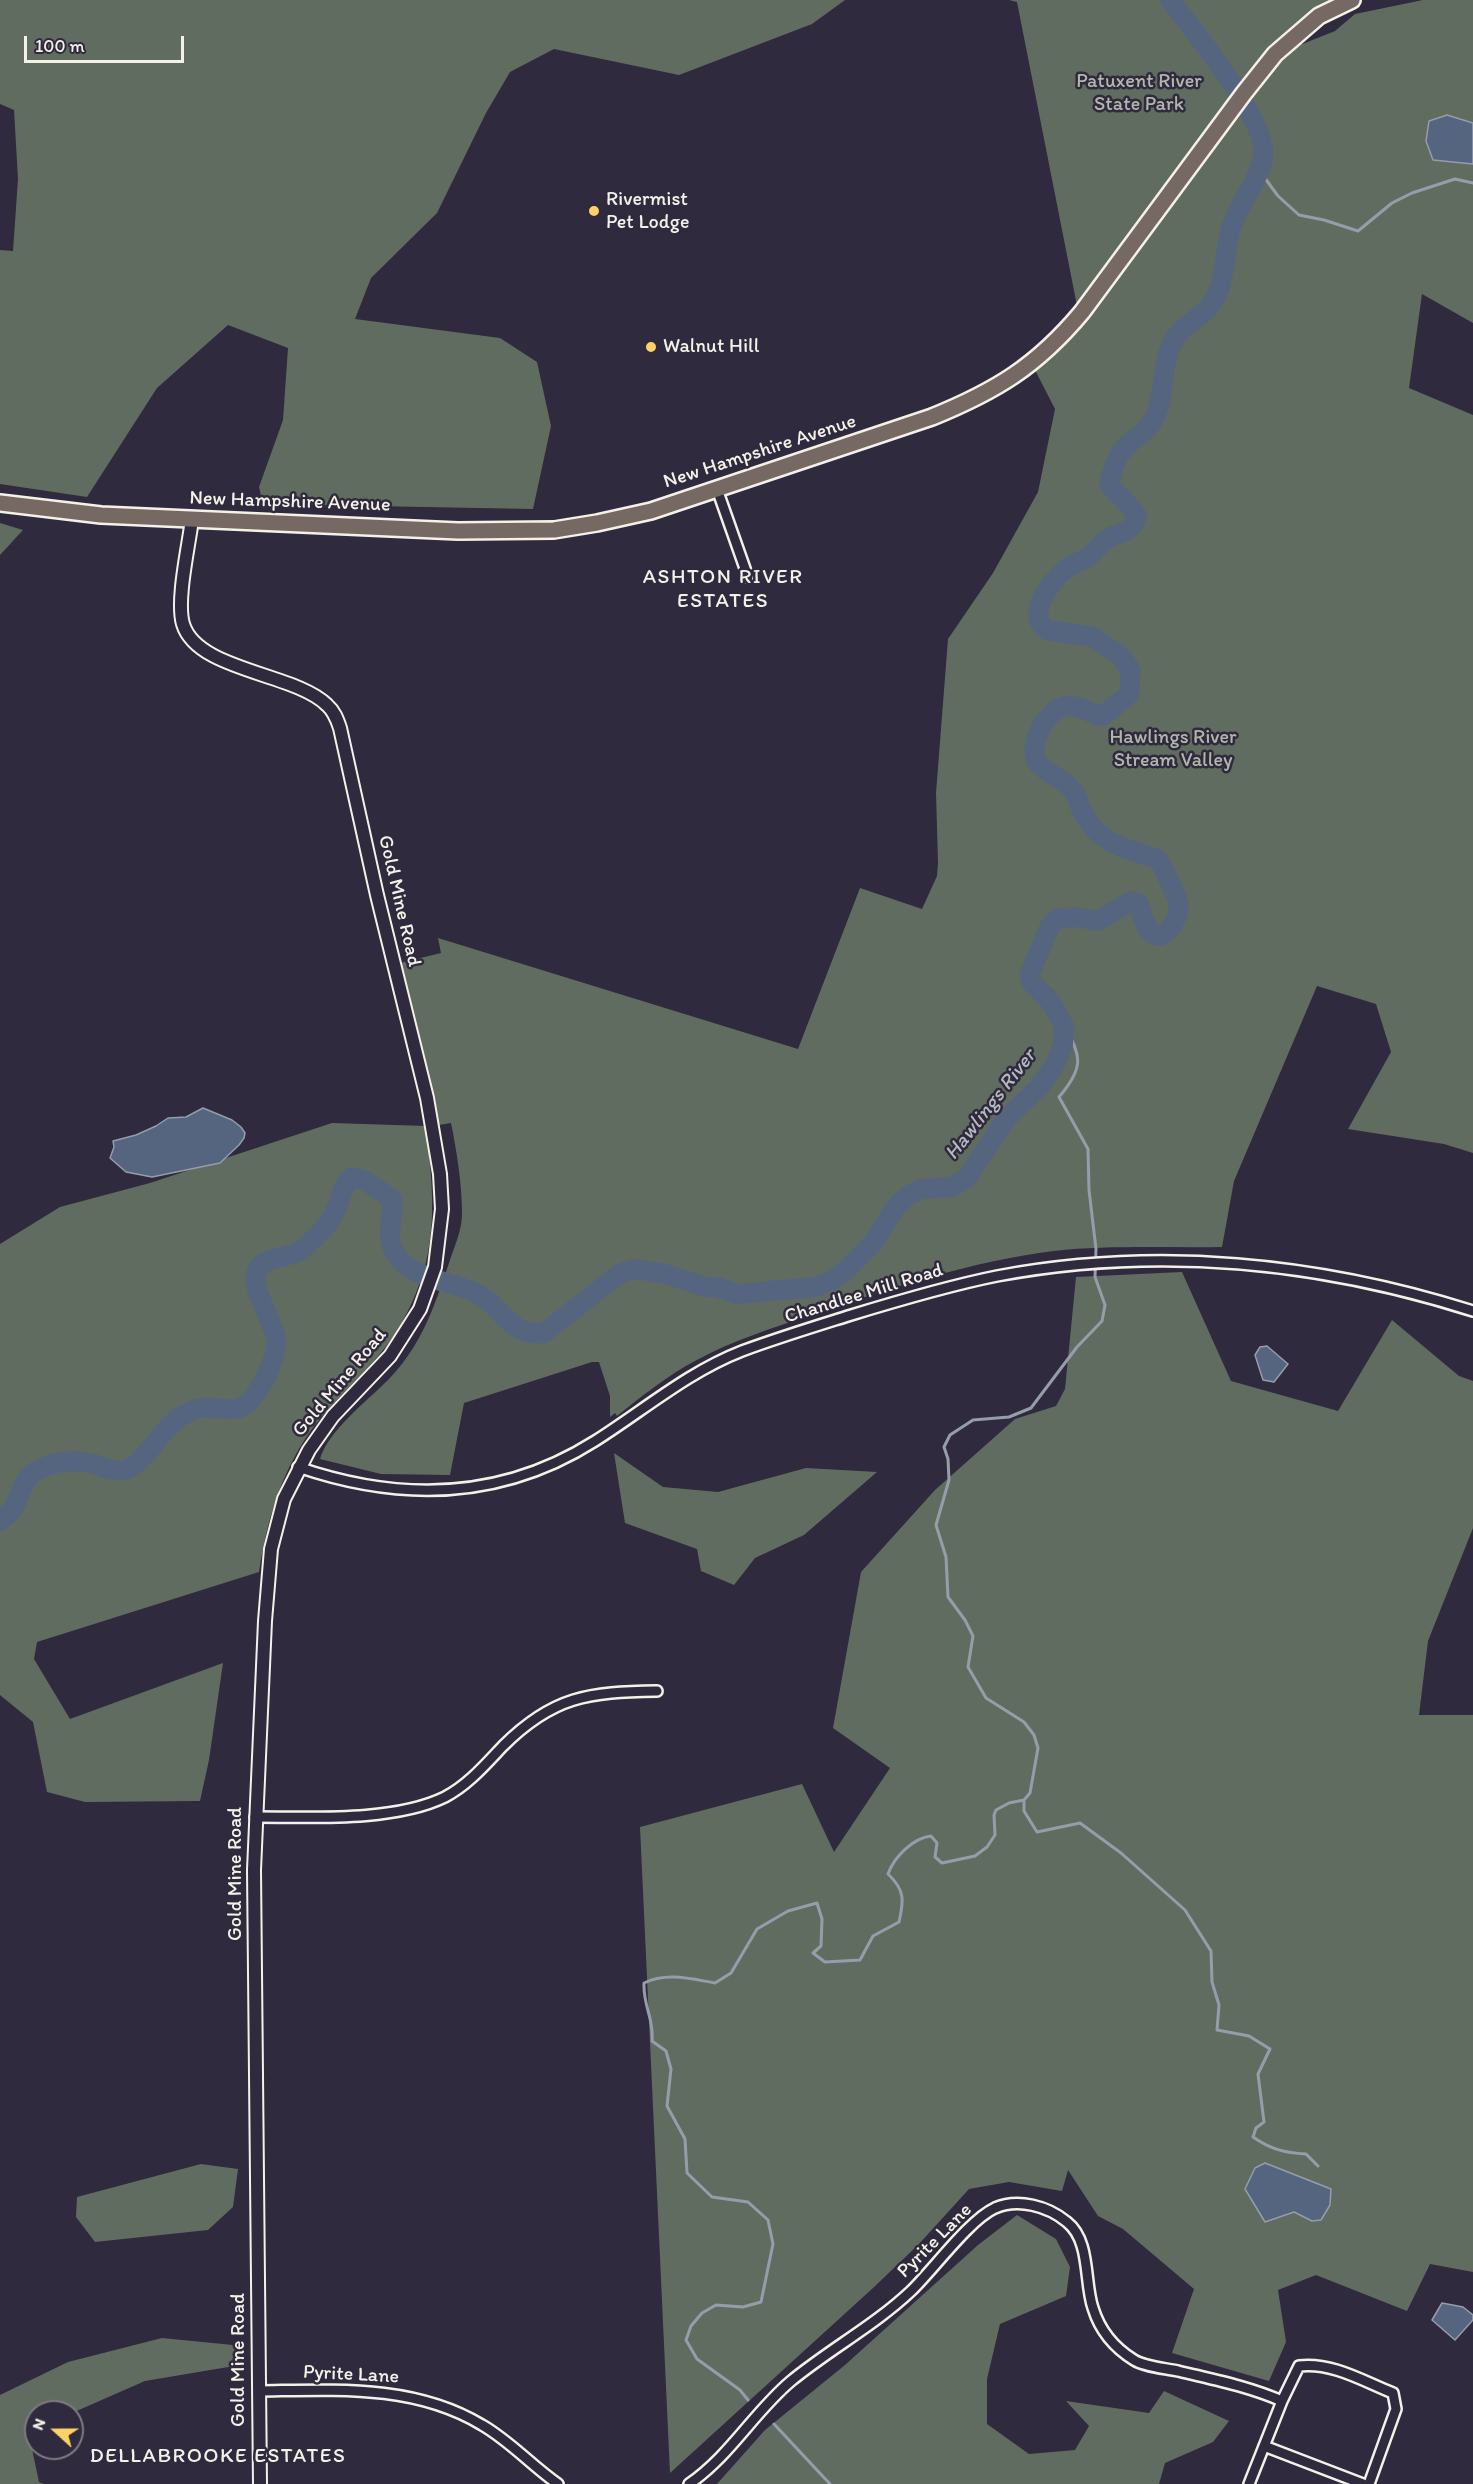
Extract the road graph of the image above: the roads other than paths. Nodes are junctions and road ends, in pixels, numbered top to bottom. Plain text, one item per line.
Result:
1 (1352, 0) edge
2 (717, 489) junction
3 (0, 503) edge
4 (192, 519) junction
5 (748, 577) dead end
6 (1473, 1311) edge
7 (298, 1467) junction
8 (657, 1691) dead end
9 (255, 1817) junction
10 (259, 2391) junction
11 (1282, 2401) junction
12 (1264, 2446) junction
13 (260, 2484) edge
14 (558, 2484) edge
15 (689, 2484) edge
16 (1249, 2484) edge
17 (1363, 2484) edge
18 (1369, 2484) edge

1 - 2 main road, New Hampshire Avenue
2 - 4 main road, New Hampshire Avenue
2 - 5 street
3 - 4 main road, New Hampshire Avenue
4 - 7 street, Gold Mine Road
6 - 7 street, Chandlee Mill Road
7 - 9 street, Gold Mine Road
8 - 9 street
9 - 10 street, Gold Mine Road
10 - 13 street, Gold Mine Road
10 - 14 street, Pyrite Lane
11 - 12 street
11 - 15 street, Pyrite Lane
11 - 18 street
12 - 16 street
12 - 17 street

